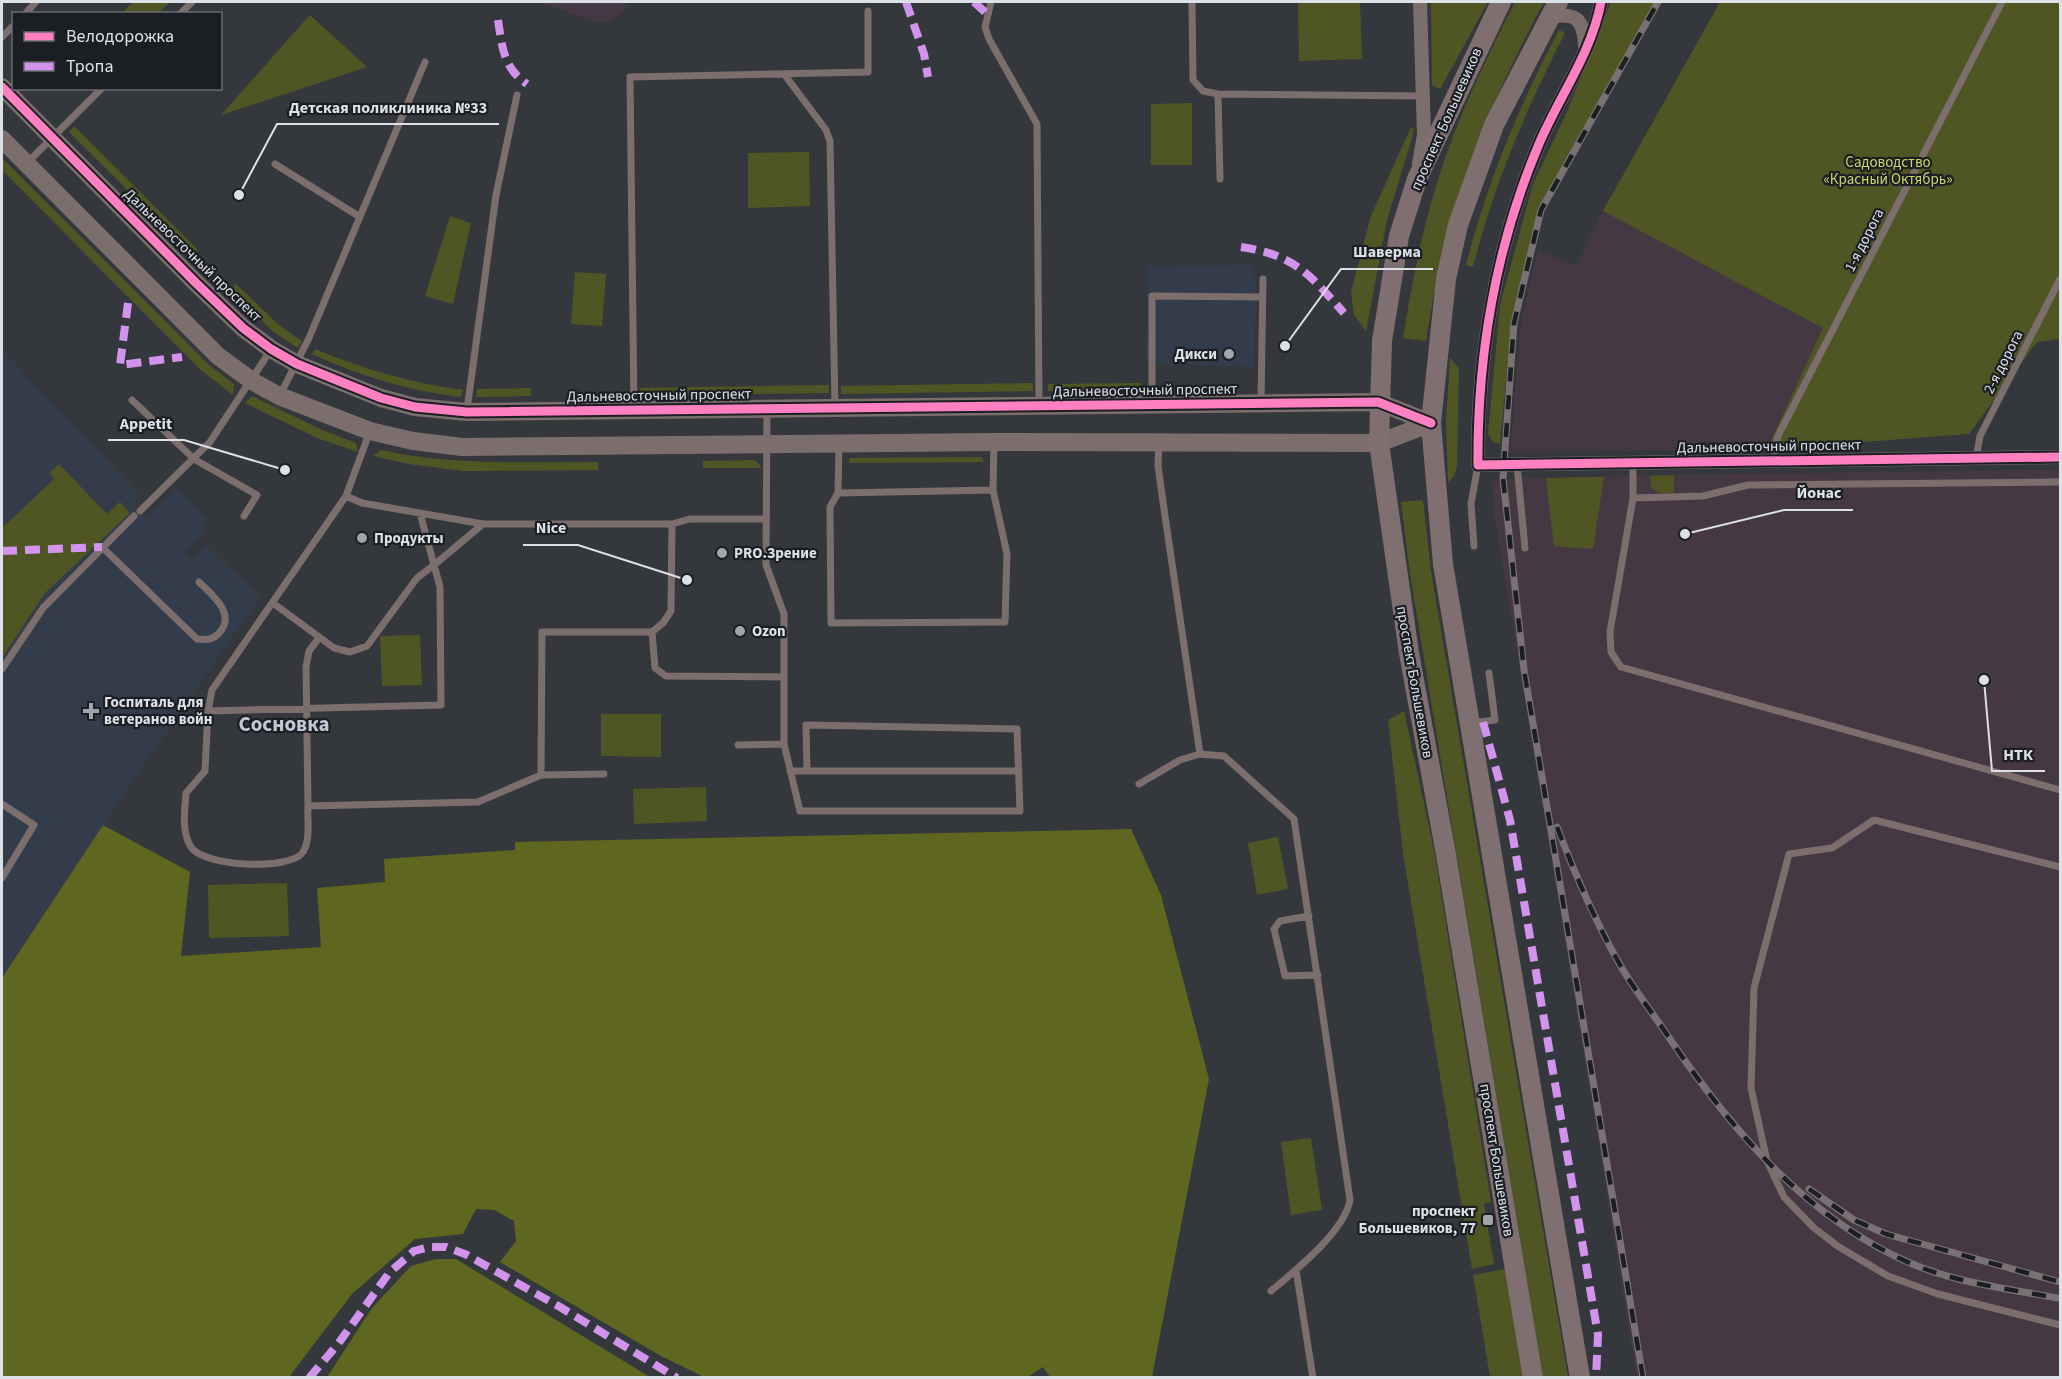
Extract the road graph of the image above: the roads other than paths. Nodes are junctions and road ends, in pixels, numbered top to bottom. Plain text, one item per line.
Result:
1 (991, 2) edge
2 (1192, 2) edge
3 (1420, 2) edge
4 (1501, 2) edge
5 (1601, 2) edge
6 (2002, 2) edge
7 (1553, 9) edge
8 (868, 11) dead end
9 (1585, 48) junction
10 (425, 62) dead end
11 (784, 74) junction
12 (2, 87) edge
13 (100, 90) edge
14 (1218, 94) junction
15 (517, 95) dead end
16 (1422, 96) junction
17 (52, 137) junction
18 (2, 139) edge
19 (26, 164) junction
20 (275, 164) dead end
21 (1417, 178) junction
22 (1220, 179) dead end
23 (360, 217) junction
24 (1263, 279) dead end
25 (2061, 279) edge
26 (1263, 297) junction
27 (271, 349) junction
28 (297, 364) junction
29 (252, 381) junction
30 (279, 396) junction
31 (132, 400) dead end
32 (1378, 402) junction
33 (1261, 403) junction
34 (1152, 405) junction
35 (1039, 406) junction
36 (835, 408) junction
37 (767, 409) junction
38 (634, 411) junction
39 (467, 412) junction
40 (1431, 423) junction
41 (370, 431) junction
42 (994, 442) junction
43 (1159, 443) junction
44 (1379, 443) junction
45 (767, 444) junction
46 (839, 444) junction
47 (2061, 457) edge
48 (194, 459) junction
49 (1976, 459) junction
50 (1773, 461) junction
51 (1633, 463) junction
52 (1478, 465) junction
53 (1517, 465) junction
54 (2061, 482) edge
55 (993, 490) junction
56 (838, 493) junction
57 (346, 496) junction
58 (1633, 498) junction
59 (420, 513) junction
60 (244, 516) dead end
61 (766, 519) junction
62 (483, 524) junction
63 (672, 524) junction
64 (1474, 546) dead end
65 (102, 547) junction
66 (1525, 548) dead end
67 (434, 566) junction
68 (199, 582) dead end
69 (273, 603) junction
70 (652, 632) junction
71 (319, 638) junction
72 (2, 669) edge
73 (1489, 673) dead end
74 (784, 677) junction
75 (307, 709) junction
76 (208, 711) junction
77 (1470, 724) junction
78 (784, 744) junction
79 (738, 745) dead end
80 (1200, 754) junction
81 (790, 771) junction
82 (807, 771) junction
83 (1019, 771) junction
84 (604, 774) dead end
85 (541, 775) junction
86 (1138, 783) dead end
87 (2061, 790) edge
88 (2, 804) edge
89 (308, 806) junction
90 (2061, 867) edge
91 (2, 878) edge
92 (1308, 916) junction
93 (1318, 975) junction
94 (1296, 1270) junction
95 (1271, 1291) dead end
96 (2061, 1325) edge
97 (1313, 1377) edge
98 (1533, 1377) edge
99 (1580, 1377) edge

1 - 35 lane
2 - 14 lane
3 - 16 street
4 - 21 main road, проспект Большевиков
5 - 9 street
6 - 50 lane, 1-я дорога
7 - 9 street
7 - 40 main road
8 - 11 lane
9 - 52 street
10 - 23 lane
11 - 36 lane
11 - 38 lane
12 - 17 street, Дальневосточный проспект
13 - 17 lane
14 - 16 lane
14 - 22 lane
15 - 39 lane
16 - 21 street
17 - 19 lane
17 - 27 street, Дальневосточный проспект
18 - 19 street
19 - 29 street
20 - 23 lane
21 - 32 main road, проспект Большевиков
23 - 28 lane
24 - 26 lane
25 - 49 lane, 2-я дорога
26 - 33 lane
26 - 34 lane
27 - 28 street, Дальневосточный проспект
27 - 29 lane
28 - 30 lane
28 - 39 street, Дальневосточный проспект
29 - 30 street
29 - 48 lane
30 - 41 street
31 - 48 lane
32 - 33 street, Дальневосточный проспект
32 - 40 street, Дальневосточный проспект
32 - 44 main road, проспект Большевиков
33 - 34 street, Дальневосточный проспект
34 - 35 street, Дальневосточный проспект
35 - 36 street, Дальневосточный проспект
36 - 37 street, Дальневосточный проспект
37 - 38 street, Дальневосточный проспект
37 - 45 lane
38 - 39 street, Дальневосточный проспект
40 - 44 street
40 - 77 main road
41 - 45 street
41 - 57 lane
42 - 43 street
42 - 46 street
42 - 55 lane
43 - 44 street
43 - 80 lane
44 - 98 main road, проспект Большевиков
45 - 46 street
45 - 61 lane
46 - 56 lane
47 - 49 street, Дальневосточный проспект
48 - 60 lane
48 - 65 lane
49 - 50 street, Дальневосточный проспект
50 - 51 street, Дальневосточный проспект
51 - 53 street, Дальневосточный проспект
51 - 58 lane
52 - 53 street, Дальневосточный проспект
52 - 64 lane
53 - 66 lane
54 - 58 lane
55 - 56 lane
55 - 56 lane
57 - 59 lane
57 - 69 lane
58 - 87 lane
59 - 62 lane
59 - 67 lane
61 - 63 lane
61 - 74 lane
62 - 63 lane
62 - 67 lane
63 - 70 lane
65 - 68 lane
65 - 72 lane
67 - 71 lane
67 - 75 lane
69 - 71 lane
69 - 76 lane
70 - 74 lane
70 - 85 lane
71 - 75 lane
73 - 77 lane
74 - 78 lane
75 - 76 lane
75 - 89 lane
76 - 89 lane
77 - 99 main road
78 - 79 lane
78 - 81 lane
80 - 86 lane
80 - 92 lane
81 - 82 lane
81 - 83 lane
82 - 83 lane
82 - 83 lane
84 - 85 lane
85 - 89 lane
88 - 91 lane
90 - 96 lane
92 - 93 lane
92 - 93 lane
93 - 94 lane
94 - 95 lane
94 - 97 lane

